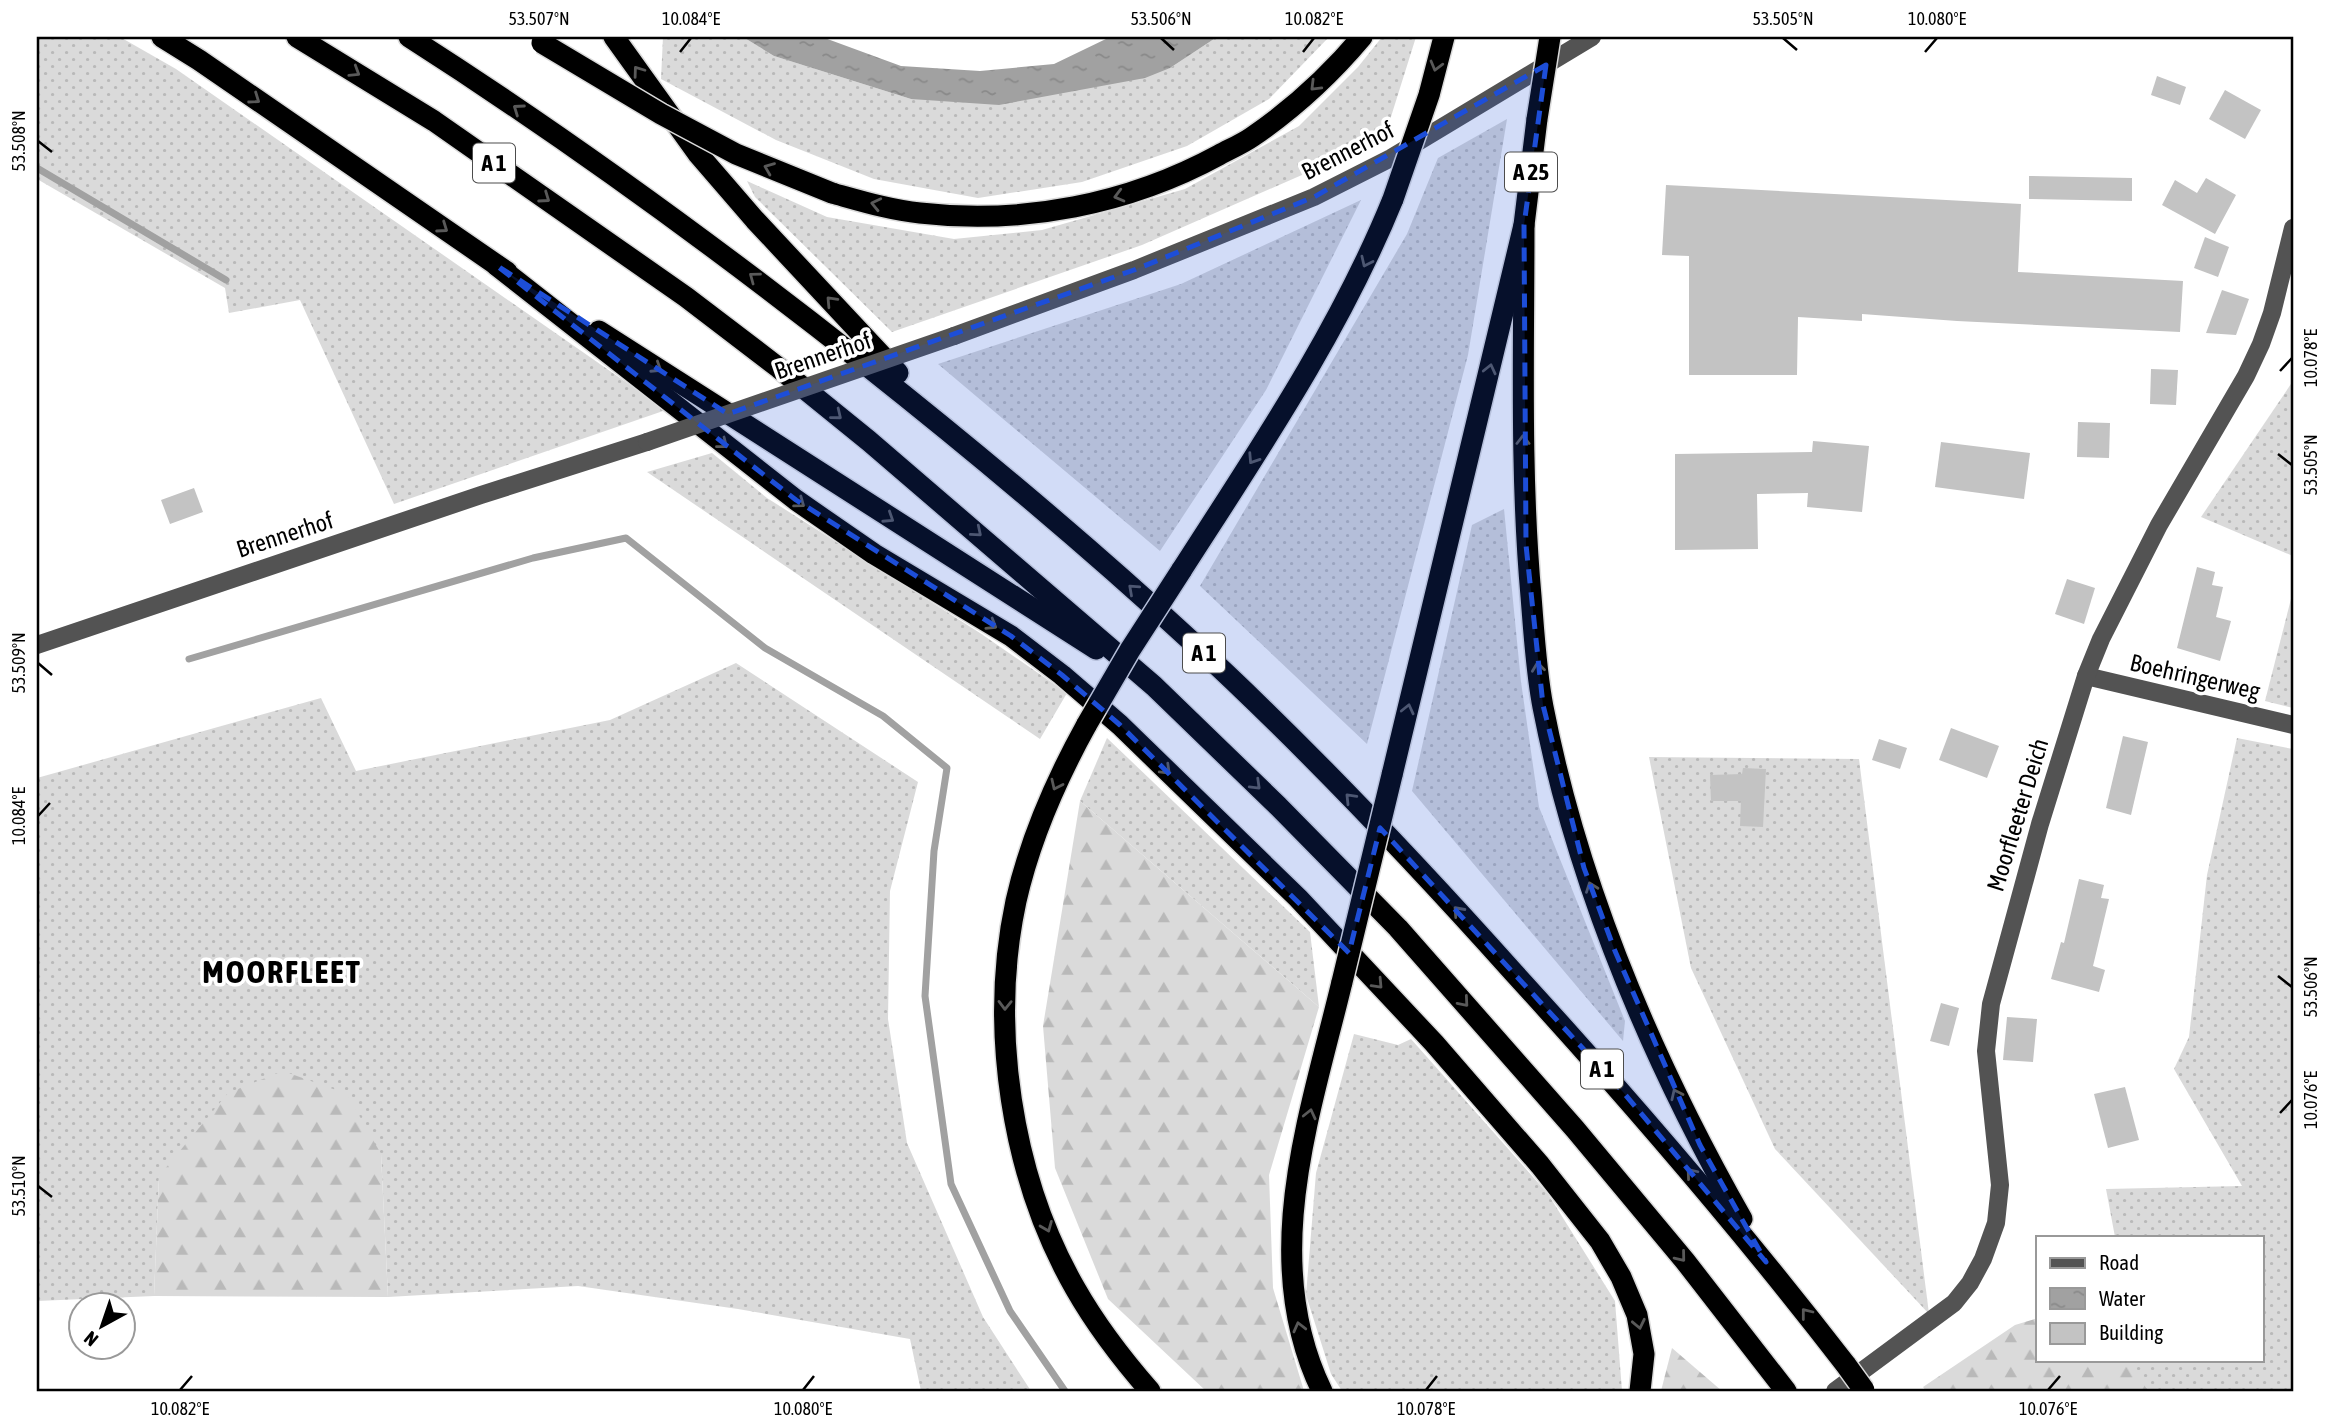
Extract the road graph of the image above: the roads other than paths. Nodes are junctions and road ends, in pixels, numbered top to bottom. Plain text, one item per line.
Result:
1 (162, 37) edge
2 (297, 37) edge
3 (409, 37) edge
4 (614, 37) edge
5 (1362, 37) edge
6 (1444, 37) edge
7 (1550, 37) edge
8 (1592, 37) edge
9 (536, 40) edge
10 (1524, 225) junction
11 (2293, 228) edge
12 (496, 265) junction
13 (961, 441) junction
14 (37, 645) edge
15 (2086, 677) junction
16 (1154, 686) junction
17 (2293, 726) edge
18 (1766, 1262) junction
19 (1150, 1391) edge
20 (1322, 1391) edge
21 (1640, 1391) edge
22 (1786, 1391) edge
23 (1835, 1391) edge
24 (1865, 1391) edge

1 -> 12 highway
2 -> 16 highway, A 1
13 -> 3 highway, A 1
13 -> 4 highway
5 -> 9 highway, bridge
6 -> 19 highway, bridge
7 - 10 highway, A 25, bridge
8 - 14 street, Brennerhof, bridge
18 -> 10 highway
20 -> 10 highway, bridge
11 - 15 street, Moorfleeter Deich
12 -> 16 highway
12 -> 21 highway
18 -> 13 highway, A 1
15 - 17 street, Boehringerweg
15 - 23 street, Moorfleeter Deich
16 -> 22 highway, A 1
24 -> 18 highway, A 1, bridge

